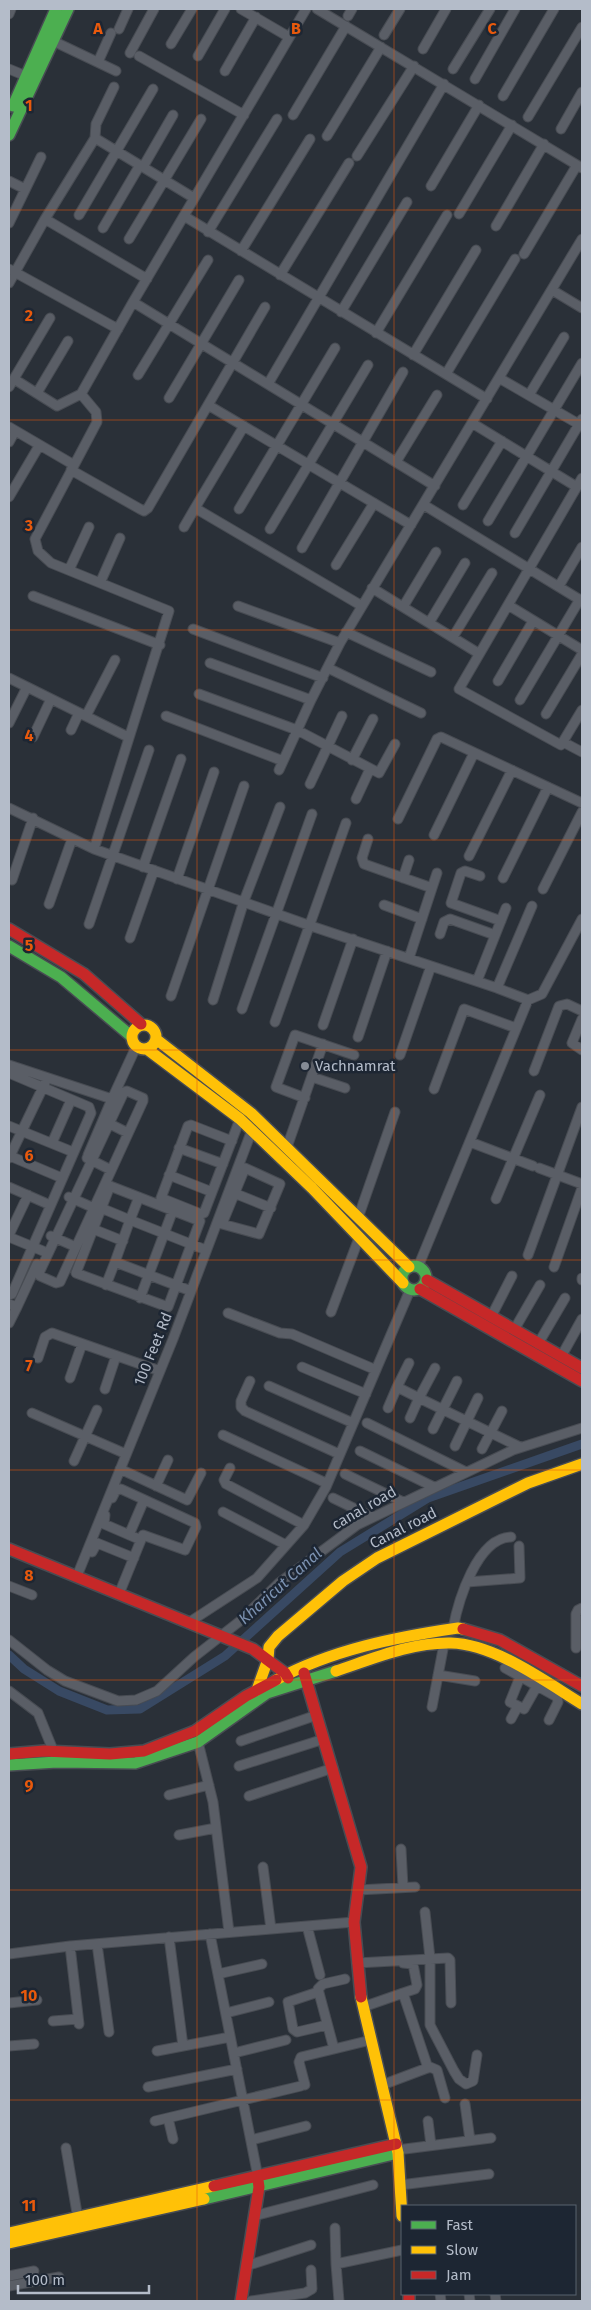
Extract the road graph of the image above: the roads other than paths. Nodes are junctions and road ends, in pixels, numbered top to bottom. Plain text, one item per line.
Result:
1 (11, 9) edge
2 (56, 9) edge
3 (68, 9) edge
4 (128, 9) edge
5 (154, 9) edge
6 (192, 9) edge
7 (225, 9) edge
8 (241, 9) edge
9 (306, 9) edge
10 (317, 9) edge
11 (400, 9) edge
12 (446, 9) edge
13 (490, 9) edge
14 (515, 9) edge
15 (554, 9) edge
16 (9, 14) edge
17 (256, 17) junction
18 (346, 26) junction
19 (582, 27) edge
20 (384, 35) dead end
21 (289, 37) junction
22 (53, 40) junction
23 (171, 44) dead end
24 (381, 46) junction
25 (423, 49) dead end
26 (198, 56) dead end
27 (98, 62) junction
28 (414, 66) junction
29 (9, 69) edge
30 (453, 69) dead end
31 (116, 71) dead end
32 (225, 71) dead end
33 (26, 76) junction
34 (475, 79) dead end
35 (444, 84) junction
36 (114, 88) dead end
37 (153, 89) dead end
38 (582, 92) edge
39 (504, 96) dead end
40 (15, 104) edge
41 (479, 105) junction
42 (9, 115) edge
43 (173, 115) dead end
44 (293, 115) dead end
45 (244, 116) junction
46 (528, 117) dead end
47 (201, 119) dead end
48 (277, 119) dead end
49 (512, 126) junction
50 (561, 129) dead end
51 (9, 135) edge
52 (327, 136) dead end
53 (95, 138) junction
54 (310, 139) dead end
55 (544, 144) junction
56 (117, 151) junction
57 (357, 156) dead end
58 (41, 157) dead end
59 (349, 163) dead end
60 (142, 166) junction
61 (579, 166) edge
62 (165, 180) junction
63 (9, 181) edge
64 (431, 186) dead end
65 (25, 190) junction
66 (194, 198) junction
67 (407, 202) dead end
68 (459, 214) dead end
69 (79, 215) dead end
70 (447, 215) dead end
71 (184, 216) junction
72 (45, 219) junction
73 (9, 223) edge
74 (496, 226) dead end
75 (103, 228) dead end
76 (208, 232) junction
77 (129, 239) dead end
78 (582, 239) edge
79 (476, 250) dead end
80 (241, 251) junction
81 (524, 254) dead end
82 (515, 259) dead end
83 (208, 260) dead end
84 (12, 271) edge
85 (280, 275) junction
86 (147, 279) junction
87 (239, 280) dead end
88 (9, 283) edge
89 (552, 290) junction
90 (318, 298) junction
91 (133, 302) junction
92 (265, 308) dead end
93 (582, 308) edge
94 (341, 312) junction
95 (50, 318) dead end
96 (169, 324) junction
97 (118, 328) junction
98 (376, 333) junction
99 (564, 337) dead end
100 (68, 341) dead end
101 (201, 344) junction
102 (335, 348) dead end
103 (413, 355) junction
104 (233, 363) junction
105 (582, 363) edge
106 (368, 365) dead end
107 (403, 372) dead end
108 (446, 374) junction
109 (138, 375) dead end
110 (500, 378) junction
111 (14, 379) junction
112 (268, 384) junction
113 (9, 388) edge
114 (37, 393) junction
115 (81, 394) junction
116 (437, 395) dead end
117 (529, 395) junction
118 (169, 398) dead end
119 (487, 399) junction
120 (208, 405) junction
121 (302, 405) junction
122 (555, 410) junction
123 (472, 423) junction
124 (581, 423) edge
125 (334, 424) junction
126 (244, 426) junction
127 (12, 429) edge
128 (502, 441) junction
129 (9, 442) edge
130 (363, 442) junction
131 (278, 445) junction
132 (39, 446) junction
133 (527, 456) junction
134 (396, 462) junction
135 (311, 464) junction
136 (72, 468) junction
137 (552, 471) junction
138 (582, 478) edge
139 (341, 482) junction
140 (435, 486) junction
141 (577, 487) junction
142 (9, 497) edge
143 (374, 503) junction
144 (424, 505) junction
145 (463, 505) dead end
146 (195, 508) junction
147 (239, 509) dead end
148 (488, 521) dead end
149 (411, 525) junction
150 (89, 527) dead end
151 (184, 527) dead end
152 (270, 528) dead end
153 (515, 533) dead end
154 (120, 538) dead end
155 (582, 547) edge
156 (302, 548) dead end
157 (436, 552) dead end
158 (464, 563) dead end
159 (336, 565) dead end
160 (528, 568) junction
161 (69, 570) junction
162 (492, 573) dead end
163 (100, 583) junction
164 (559, 586) junction
165 (372, 588) junction
166 (33, 596) dead end
167 (581, 600) edge
168 (508, 605) junction
169 (238, 606) dead end
170 (362, 606) junction
171 (403, 607) junction
172 (533, 621) junction
173 (429, 623) junction
174 (193, 629) dead end
175 (346, 632) junction
176 (558, 636) junction
177 (453, 638) junction
178 (340, 643) junction
179 (160, 645) junction
180 (582, 652) edge
181 (478, 653) junction
182 (115, 660) dead end
183 (210, 663) dead end
184 (328, 668) junction
185 (431, 672) dead end
186 (9, 678) edge
187 (322, 678) junction
188 (498, 681) dead end
189 (27, 687) junction
190 (199, 694) dead end
191 (51, 699) junction
192 (311, 700) junction
193 (520, 700) dead end
194 (421, 712) dead end
195 (546, 714) dead end
196 (581, 714) edge
197 (83, 715) junction
198 (166, 716) dead end
199 (342, 716) dead end
200 (374, 719) dead end
201 (9, 723) edge
202 (71, 730) dead end
203 (297, 730) junction
204 (32, 737) dead end
205 (128, 737) junction
206 (563, 742) junction
207 (395, 744) dead end
208 (327, 747) junction
209 (148, 750) dead end
210 (582, 752) edge
211 (474, 753) junction
212 (181, 759) dead end
213 (352, 760) junction
214 (283, 761) junction
215 (370, 769) junction
216 (279, 770) dead end
217 (512, 770) junction
218 (214, 772) dead end
219 (310, 784) dead end
220 (244, 786) dead end
221 (548, 787) junction
222 (356, 799) dead end
223 (582, 803) edge
224 (280, 807) dead end
225 (9, 808) edge
226 (582, 812) edge
227 (312, 814) dead end
228 (33, 818) junction
229 (398, 819) dead end
230 (346, 823) dead end
231 (434, 835) dead end
232 (72, 839) junction
233 (368, 839) dead end
234 (94, 849) junction
235 (113, 856) junction
236 (469, 856) dead end
237 (409, 860) dead end
238 (143, 867) junction
239 (154, 870) junction
240 (437, 873) dead end
241 (480, 876) dead end
242 (177, 878) junction
243 (403, 878) junction
244 (503, 878) dead end
245 (12, 880) dead end
246 (432, 888) junction
247 (208, 889) junction
248 (543, 889) dead end
249 (244, 901) junction
250 (49, 904) dead end
251 (384, 906) dead end
252 (532, 906) dead end
253 (506, 908) dead end
254 (276, 913) junction
255 (422, 918) junction
256 (582, 919) edge
257 (501, 921) junction
258 (89, 924) dead end
259 (308, 925) junction
260 (9, 929) edge
261 (440, 934) dead end
262 (495, 935) junction
263 (130, 938) dead end
264 (352, 939) junction
265 (9, 946) edge
266 (387, 951) junction
267 (409, 958) junction
268 (431, 966) junction
269 (478, 982) junction
270 (497, 988) junction
271 (171, 996) dead end
272 (212, 1000) dead end
273 (528, 1000) junction
274 (242, 1009) dead end
275 (582, 1011) edge
276 (582, 1019) edge
277 (275, 1022) dead end
278 (141, 1024) junction
279 (324, 1025) dead end
280 (516, 1028) junction
281 (358, 1037) dead end
282 (156, 1039) junction
283 (138, 1044) junction
284 (323, 1044) junction
285 (582, 1050) edge
286 (400, 1054) dead end
287 (354, 1055) dead end
288 (9, 1068) edge
289 (534, 1071) dead end
290 (312, 1077) junction
291 (47, 1078) junction
292 (42, 1088) junction
293 (345, 1088) dead end
294 (434, 1089) dead end
295 (540, 1094) dead end
296 (304, 1098) junction
297 (71, 1100) junction
298 (112, 1100) junction
299 (582, 1107) edge
300 (394, 1112) dead end
301 (240, 1119) junction
302 (106, 1122) junction
303 (9, 1126) edge
304 (252, 1130) junction
305 (22, 1131) junction
306 (128, 1133) junction
307 (232, 1141) junction
308 (470, 1142) junction
309 (52, 1143) junction
310 (287, 1147) junction
311 (179, 1148) junction
312 (74, 1152) junction
313 (9, 1157) edge
314 (513, 1159) junction
315 (89, 1160) junction
316 (223, 1164) junction
317 (111, 1170) junction
318 (169, 1175) junction
319 (557, 1175) junction
320 (62, 1178) junction
321 (582, 1184) edge
322 (9, 1187) edge
323 (582, 1188) edge
324 (212, 1192) junction
325 (231, 1192) junction
326 (28, 1195) junction
327 (139, 1197) junction
328 (71, 1198) junction
329 (496, 1199) dead end
330 (50, 1205) junction
331 (98, 1208) junction
332 (271, 1208) junction
333 (173, 1210) junction
334 (358, 1218) junction
335 (130, 1220) junction
336 (93, 1229) junction
337 (164, 1233) junction
338 (9, 1236) edge
339 (53, 1236) junction
340 (359, 1238) junction
341 (123, 1240) junction
342 (192, 1244) junction
343 (32, 1246) junction
344 (76, 1247) junction
345 (44, 1250) junction
346 (206, 1250) junction
347 (528, 1255) dead end
348 (115, 1262) junction
349 (413, 1267) junction
350 (554, 1267) dead end
351 (148, 1274) junction
352 (512, 1276) dead end
353 (106, 1285) junction
354 (177, 1285) junction
355 (540, 1285) dead end
356 (415, 1286) junction
357 (191, 1291) junction
358 (9, 1295) edge
359 (140, 1298) junction
360 (565, 1298) dead end
361 (13, 1305) edge
362 (331, 1312) dead end
363 (228, 1313) dead end
364 (491, 1317) junction
365 (582, 1319) edge
366 (9, 1323) edge
367 (514, 1330) junction
368 (82, 1344) junction
369 (538, 1344) junction
370 (116, 1356) junction
371 (561, 1356) junction
372 (38, 1358) dead end
373 (409, 1363) dead end
374 (302, 1367) dead end
375 (434, 1368) dead end
376 (582, 1368) edge
377 (376, 1370) junction
378 (160, 1371) junction
379 (70, 1378) dead end
380 (582, 1380) edge
381 (250, 1381) dead end
382 (457, 1381) dead end
383 (269, 1386) dead end
384 (397, 1387) junction
385 (104, 1389) dead end
386 (366, 1394) junction
387 (419, 1398) junction
388 (478, 1398) dead end
389 (388, 1408) dead end
390 (97, 1410) dead end
391 (442, 1410) junction
392 (502, 1411) dead end
393 (32, 1413) dead end
394 (410, 1418) dead end
395 (466, 1421) junction
396 (353, 1423) junction
397 (366, 1423) dead end
398 (582, 1428) edge
399 (433, 1429) dead end
400 (490, 1433) junction
401 (223, 1435) dead end
402 (86, 1437) junction
403 (455, 1446) dead end
404 (520, 1448) junction
405 (482, 1449) dead end
406 (360, 1451) dead end
407 (126, 1454) junction
408 (338, 1454) junction
409 (168, 1460) dead end
410 (74, 1461) dead end
411 (582, 1464) edge
412 (230, 1468) dead end
413 (120, 1469) junction
414 (466, 1472) junction
415 (201, 1473) dead end
416 (345, 1474) dead end
417 (326, 1483) junction
418 (156, 1486) junction
419 (434, 1487) junction
420 (333, 1498) dead end
421 (144, 1500) junction
422 (403, 1502) junction
423 (223, 1512) dead end
424 (372, 1517) junction
425 (304, 1525) junction
426 (129, 1535) junction
427 (511, 1537) dead end
428 (141, 1540) junction
429 (286, 1545) junction
430 (519, 1546) dead end
431 (9, 1549) edge
432 (90, 1555) dead end
433 (134, 1558) junction
434 (77, 1576) junction
435 (467, 1582) junction
436 (9, 1586) edge
437 (119, 1594) junction
438 (32, 1595) dead end
439 (582, 1608) edge
440 (188, 1623) junction
441 (453, 1628) junction
442 (223, 1636) junction
443 (9, 1640) edge
444 (444, 1644) junction
445 (576, 1648) dead end
446 (268, 1659) junction
447 (301, 1666) junction
448 (505, 1668) dead end
449 (286, 1673) junction
450 (438, 1675) junction
451 (520, 1677) junction
452 (306, 1680) junction
453 (475, 1681) dead end
454 (533, 1681) junction
455 (291, 1685) junction
456 (582, 1686) edge
457 (257, 1690) junction
458 (9, 1691) edge
459 (582, 1704) edge
460 (518, 1706) junction
461 (432, 1707) dead end
462 (317, 1715) junction
463 (512, 1719) dead end
464 (549, 1720) dead end
465 (324, 1740) junction
466 (240, 1741) dead end
467 (198, 1742) junction
468 (9, 1754) edge
469 (55, 1756) junction
470 (9, 1765) edge
471 (239, 1766) dead end
472 (333, 1768) junction
473 (209, 1785) junction
474 (169, 1795) dead end
475 (249, 1796) dead end
476 (216, 1828) junction
477 (179, 1835) dead end
478 (401, 1849) dead end
479 (263, 1867) dead end
480 (415, 1886) dead end
481 (403, 1887) junction
482 (358, 1890) junction
483 (425, 1912) dead end
484 (354, 1922) junction
485 (307, 1926) junction
486 (271, 1929) junction
487 (229, 1932) junction
488 (210, 1934) junction
489 (169, 1937) junction
490 (98, 1944) junction
491 (70, 1946) junction
492 (9, 1954) edge
493 (430, 1958) junction
494 (357, 1963) junction
495 (262, 1964) dead end
496 (394, 1964) dead end
497 (218, 1974) junction
498 (320, 1975) dead end
499 (345, 1979) dead end
500 (318, 1992) junction
501 (403, 1994) junction
502 (38, 2000) dead end
503 (270, 2002) dead end
504 (9, 2003) edge
505 (451, 2003) dead end
506 (363, 2007) junction
507 (226, 2013) junction
508 (53, 2021) dead end
509 (327, 2025) junction
510 (109, 2032) dead end
511 (230, 2037) junction
512 (286, 2040) dead end
513 (371, 2040) junction
514 (34, 2044) dead end
515 (9, 2046) edge
516 (183, 2046) junction
517 (334, 2049) junction
518 (157, 2051) dead end
519 (234, 2053) junction
520 (477, 2055) dead end
521 (428, 2068) junction
522 (237, 2069) junction
523 (382, 2085) junction
524 (148, 2087) dead end
525 (445, 2098) dead end
526 (242, 2099) junction
527 (465, 2104) dead end
528 (168, 2118) junction
529 (156, 2121) dead end
530 (428, 2121) dead end
531 (306, 2126) dead end
532 (491, 2138) dead end
533 (173, 2140) dead end
534 (250, 2140) junction
535 (470, 2140) junction
536 (431, 2145) junction
537 (66, 2148) dead end
538 (397, 2149) junction
539 (489, 2174) dead end
540 (254, 2183) junction
541 (373, 2185) dead end
542 (400, 2185) junction
543 (401, 2205) edge
544 (254, 2216) junction
545 (78, 2219) junction
546 (335, 2228) dead end
547 (9, 2233) edge
548 (9, 2243) edge
549 (311, 2246) dead end
550 (401, 2250) edge
551 (336, 2264) junction
552 (246, 2266) junction
553 (311, 2270) dead end
554 (34, 2271) dead end
555 (9, 2276) edge
556 (59, 2277) dead end
557 (9, 2286) edge
558 (232, 2301) edge
559 (241, 2301) edge
560 (252, 2301) edge
561 (339, 2301) edge

1 - 16 street
2 - 33 street
3 - 22 street
4 - 27 street
5 - 45 street
6 - 23 street
7 - 26 street
8 - 17 street
9 - 21 street
10 - 18 street
11 - 20 street
12 - 25 street
13 - 30 street
14 - 34 street
15 - 39 street
17 - 21 street
17 - 32 street
18 - 24 street
18 - 44 street
19 - 46 street
21 - 45 street
22 - 27 street
22 - 40 street
24 - 28 street
24 - 52 street
27 - 31 street
28 - 35 street
28 - 57 street
29 - 33 street
33 - 40 street
35 - 41 street
35 - 90 street
36 - 53 street
37 - 56 street
38 - 50 street
40 - 42 street
40 - 51 street
41 - 49 street
41 - 64 street
43 - 60 street
45 - 66 street
47 - 62 street
48 - 76 street
49 - 55 street
49 - 68 street
53 - 56 street
53 - 72 street
54 - 80 street
55 - 61 street
55 - 74 street
56 - 60 street
56 - 69 street
58 - 65 street
59 - 85 street
60 - 62 street
60 - 75 street
61 - 81 street
62 - 66 street
62 - 77 street
63 - 65 street
65 - 73 street
66 - 71 street
67 - 94 street
70 - 98 street
71 - 76 street
71 - 86 street
72 - 84 street
72 - 86 street
76 - 80 street
78 - 89 street
79 - 103 street
80 - 85 street
82 - 108 street
83 - 96 street
84 - 88 street
84 - 97 street
85 - 90 street
86 - 91 street
87 - 101 street
89 - 93 street
89 - 110 street
90 - 94 street
90 - 112 street
91 - 96 street
91 - 97 street
92 - 104 street
94 - 98 street
95 - 111 street
96 - 101 street
96 - 109 street
97 - 115 street
98 - 103 street
99 - 117 street
100 - 114 street
101 - 104 street
101 - 118 street
102 - 121 street
103 - 108 street
104 - 112 street
104 - 120 street
105 - 122 street
106 - 125 street
107 - 130 street
108 - 119 street
110 - 117 street
110 - 119 street
111 - 113 street
111 - 114 street
112 - 121 street
114 - 115 street
115 - 136 street
116 - 134 street
117 - 122 street
119 - 123 street
120 - 126 street
120 - 136 street
121 - 125 street
121 - 131 street
122 - 124 street
122 - 133 street
123 - 128 street
123 - 140 street
124 - 137 street
125 - 130 street
125 - 135 street
126 - 131 street
126 - 146 street
127 - 129 street
127 - 132 street
128 - 133 street
128 - 145 street
130 - 134 street
130 - 139 street
131 - 135 street
131 - 147 street
132 - 136 street
132 - 142 street
133 - 137 street
133 - 148 street
134 - 140 street
135 - 139 street
135 - 152 street
136 - 161 street
137 - 141 street
137 - 153 street
138 - 141 street
139 - 143 street
139 - 156 street
140 - 144 street
141 - 160 street
143 - 149 street
143 - 159 street
144 - 149 street
144 - 160 street
146 - 151 street
146 - 170 street
149 - 165 street
150 - 161 street
154 - 163 street
155 - 164 street
157 - 171 street
158 - 173 street
160 - 164 street
160 - 168 street
161 - 163 street
162 - 177 street
163 - 179 street
164 - 167 street
165 - 170 street
165 - 171 street
166 - 179 street
167 - 176 street
168 - 172 street
168 - 181 street
169 - 178 street
170 - 175 street
171 - 173 street
172 - 176 street
172 - 188 street
173 - 177 street
174 - 187 street
175 - 178 street
175 - 185 street
176 - 180 street
176 - 193 street
177 - 181 street
178 - 184 street
179 - 205 street
180 - 195 street
181 - 206 street
182 - 197 street
183 - 192 street
184 - 187 street
184 - 194 street
186 - 189 street
187 - 192 street
189 - 191 street
189 - 201 street
190 - 203 street
191 - 197 street
191 - 204 street
192 - 203 street
196 - 206 street
197 - 202 street
197 - 205 street
198 - 214 street
199 - 208 street
200 - 213 street
203 - 208 street
203 - 214 street
205 - 234 street
206 - 210 street
207 - 215 street
208 - 213 street
208 - 219 street
209 - 235 street
211 - 217 street
211 - 229 street
211 - 231 street
212 - 238 street
213 - 215 street
214 - 216 street
215 - 222 street
217 - 221 street
217 - 236 street
218 - 242 street
220 - 247 street
221 - 223 street
221 - 244 street
224 - 249 street
225 - 228 street
226 - 248 street
227 - 254 street
228 - 232 street
228 - 245 street
230 - 259 street
232 - 234 street
232 - 250 street
233 - 243 street
234 - 235 street
235 - 238 street
235 - 258 street
237 - 243 street
238 - 239 street
239 - 242 street
239 - 263 street
240 - 246 street
241 - 257 street
242 - 247 street
243 - 246 street
246 - 255 street
247 - 249 street
247 - 271 street
249 - 254 street
249 - 272 street
251 - 255 street
252 - 270 street
253 - 257 street
254 - 259 street
254 - 274 street
255 - 267 street
256 - 273 street
257 - 262 street
259 - 264 street
259 - 277 street
260 - 278 street
261 - 262 street
262 - 269 street
264 - 266 street
264 - 279 street
265 - 283 street
266 - 267 street
266 - 281 street
267 - 268 street
268 - 269 street
268 - 286 street
269 - 270 street
270 - 273 street
273 - 280 street
275 - 289 street
276 - 285 street
278 - 282 street
278 - 283 street
280 - 294 street
280 - 308 street
282 - 283 street
282 - 310 street
283 - 298 street
283 - 301 street
284 - 287 street
284 - 290 street
284 - 296 street
288 - 291 street
288 - 292 street
290 - 293 street
290 - 296 street
291 - 292 street
291 - 298 street
292 - 297 street
292 - 305 street
295 - 314 street
296 - 310 street
297 - 309 street
297 - 312 street
298 - 302 street
299 - 319 street
300 - 334 street
301 - 304 street
301 - 307 street
302 - 306 street
302 - 306 street
302 - 315 street
303 - 305 street
304 - 325 street, 100 Feet Rd
304 - 340 street
305 - 309 street
305 - 313 street
306 - 317 street
307 - 311 street
307 - 316 street
308 - 314 street
308 - 349 street
309 - 312 street
310 - 334 street
311 - 316 street
311 - 318 street
312 - 320 street
313 - 320 street
314 - 319 street
314 - 329 street
315 - 317 street
315 - 328 street
316 - 324 street
317 - 331 street
318 - 324 street
318 - 324 street
319 - 321 street
319 - 347 street
320 - 330 street
322 - 326 street
323 - 350 street
325 - 332 street
325 - 332 street
325 - 332 street
325 - 346 street, 100 Feet Rd
326 - 330 street
326 - 338 street
327 - 331 street
327 - 333 street
327 - 335 street
328 - 331 street
328 - 339 street
330 - 343 street
331 - 335 street
331 - 336 street
331 - 344 street
333 - 337 street
333 - 342 street
334 - 349 street
335 - 337 street
335 - 341 street
336 - 341 street
336 - 353 street
337 - 342 street
337 - 351 street
338 - 343 street
339 - 344 street
339 - 344 street
339 - 345 street
340 - 356 street
340 - 362 street
341 - 348 street
342 - 346 street
342 - 354 street
343 - 345 street
343 - 358 street
345 - 361 street
346 - 357 street, 100 Feet Rd
348 - 351 street
348 - 353 street
349 - 356 street
349 - 356 street
351 - 354 street
351 - 359 street
352 - 364 street
353 - 359 street
354 - 357 street
354 - 359 street
355 - 367 street
356 - 364 street
356 - 377 street
356 - 380 street
357 - 378 street, 100 Feet Rd
360 - 369 street
361 - 366 street
363 - 377 street
364 - 367 street
365 - 371 street
367 - 369 street
368 - 370 street
368 - 372 street
368 - 379 street
369 - 371 street
370 - 378 street
370 - 385 street
371 - 376 street
373 - 384 street
374 - 386 street
375 - 387 street
377 - 386 street
378 - 407 street, 100 Feet Rd
381 - 408 street
382 - 391 street
383 - 396 street
384 - 387 street
384 - 389 street
386 - 396 street
387 - 391 street
387 - 394 street
388 - 395 street
390 - 402 street
391 - 395 street
391 - 399 street
392 - 400 street
393 - 402 street
395 - 400 street
395 - 403 street
396 - 408 street
397 - 414 street
398 - 404 street, canal road
400 - 404 street
400 - 405 street
401 - 417 street
402 - 407 street
402 - 410 street
404 - 414 street, canal road
406 - 419 street
407 - 413 street, 100 Feet Rd
408 - 417 street
409 - 418 street
411 - 446 street, Canal road
412 - 425 street
413 - 418 street
413 - 434 street, 100 Feet Rd
414 - 419 street, canal road
415 - 418 street
416 - 422 street
417 - 425 street
419 - 422 street, canal road
420 - 424 street
421 - 426 street
421 - 426 street
421 - 428 street
422 - 424 street, canal road
423 - 429 street
424 - 442 street, canal road
425 - 429 street
426 - 428 street
427 - 435 street
428 - 433 street
429 - 440 street
430 - 435 street
431 - 434 street
432 - 433 street
433 - 437 street
434 - 437 street
435 - 441 street
436 - 438 street
437 - 440 street
439 - 445 street
440 - 442 street
441 - 447 street
441 - 456 street
442 - 443 street, canal road
442 - 446 street
444 - 450 street
444 - 452 street
444 - 454 street
446 - 449 street
446 - 457 street, Canal road
447 - 449 street
447 - 452 street
448 - 451 street
449 - 455 street
449 - 457 street
450 - 453 street
450 - 461 street
451 - 454 street
451 - 460 street
452 - 455 street
452 - 462 street
454 - 459 street
454 - 460 street
454 - 464 street
455 - 467 street
457 - 469 street
458 - 469 street
460 - 463 street
462 - 465 street
462 - 466 street
465 - 471 street
465 - 472 street
467 - 469 street
467 - 473 street
468 - 469 street
469 - 470 street
472 - 475 street
472 - 482 street
473 - 474 street
473 - 476 street
476 - 477 street
476 - 487 street
478 - 481 street
479 - 486 street
480 - 481 street
481 - 482 street
482 - 484 street
483 - 493 street
484 - 485 street
484 - 494 street
485 - 486 street
485 - 498 street
486 - 487 street
487 - 488 street
488 - 489 street
488 - 497 street
489 - 490 street
489 - 516 street
490 - 491 street
490 - 510 street
491 - 492 street
491 - 508 street
493 - 494 street
493 - 505 street
493 - 520 street
494 - 506 street
495 - 497 street
496 - 501 street
497 - 507 street
499 - 500 street
500 - 509 street
500 - 509 street
501 - 506 street
501 - 521 street
502 - 504 street
503 - 507 street
506 - 513 street
507 - 511 street
509 - 517 street
511 - 516 street
511 - 519 street
512 - 519 street
513 - 517 street
513 - 523 street
514 - 515 street
516 - 518 street
517 - 526 street
519 - 522 street
521 - 523 street
521 - 525 street
522 - 524 street
522 - 526 street
523 - 538 street
526 - 528 street
526 - 534 street
527 - 535 street
528 - 529 street
528 - 533 street
530 - 536 street
531 - 534 street
532 - 535 street
534 - 540 street
535 - 536 street
536 - 538 street
537 - 545 street
538 - 540 street
538 - 542 street
539 - 542 street
540 - 544 street
540 - 545 street
540 - 548 street
540 - 558 street
541 - 544 street
542 - 543 street
544 - 552 street
545 - 547 street
546 - 551 street
549 - 552 street
550 - 551 street
551 - 561 street
552 - 559 street
553 - 560 street
554 - 555 street
556 - 557 street

